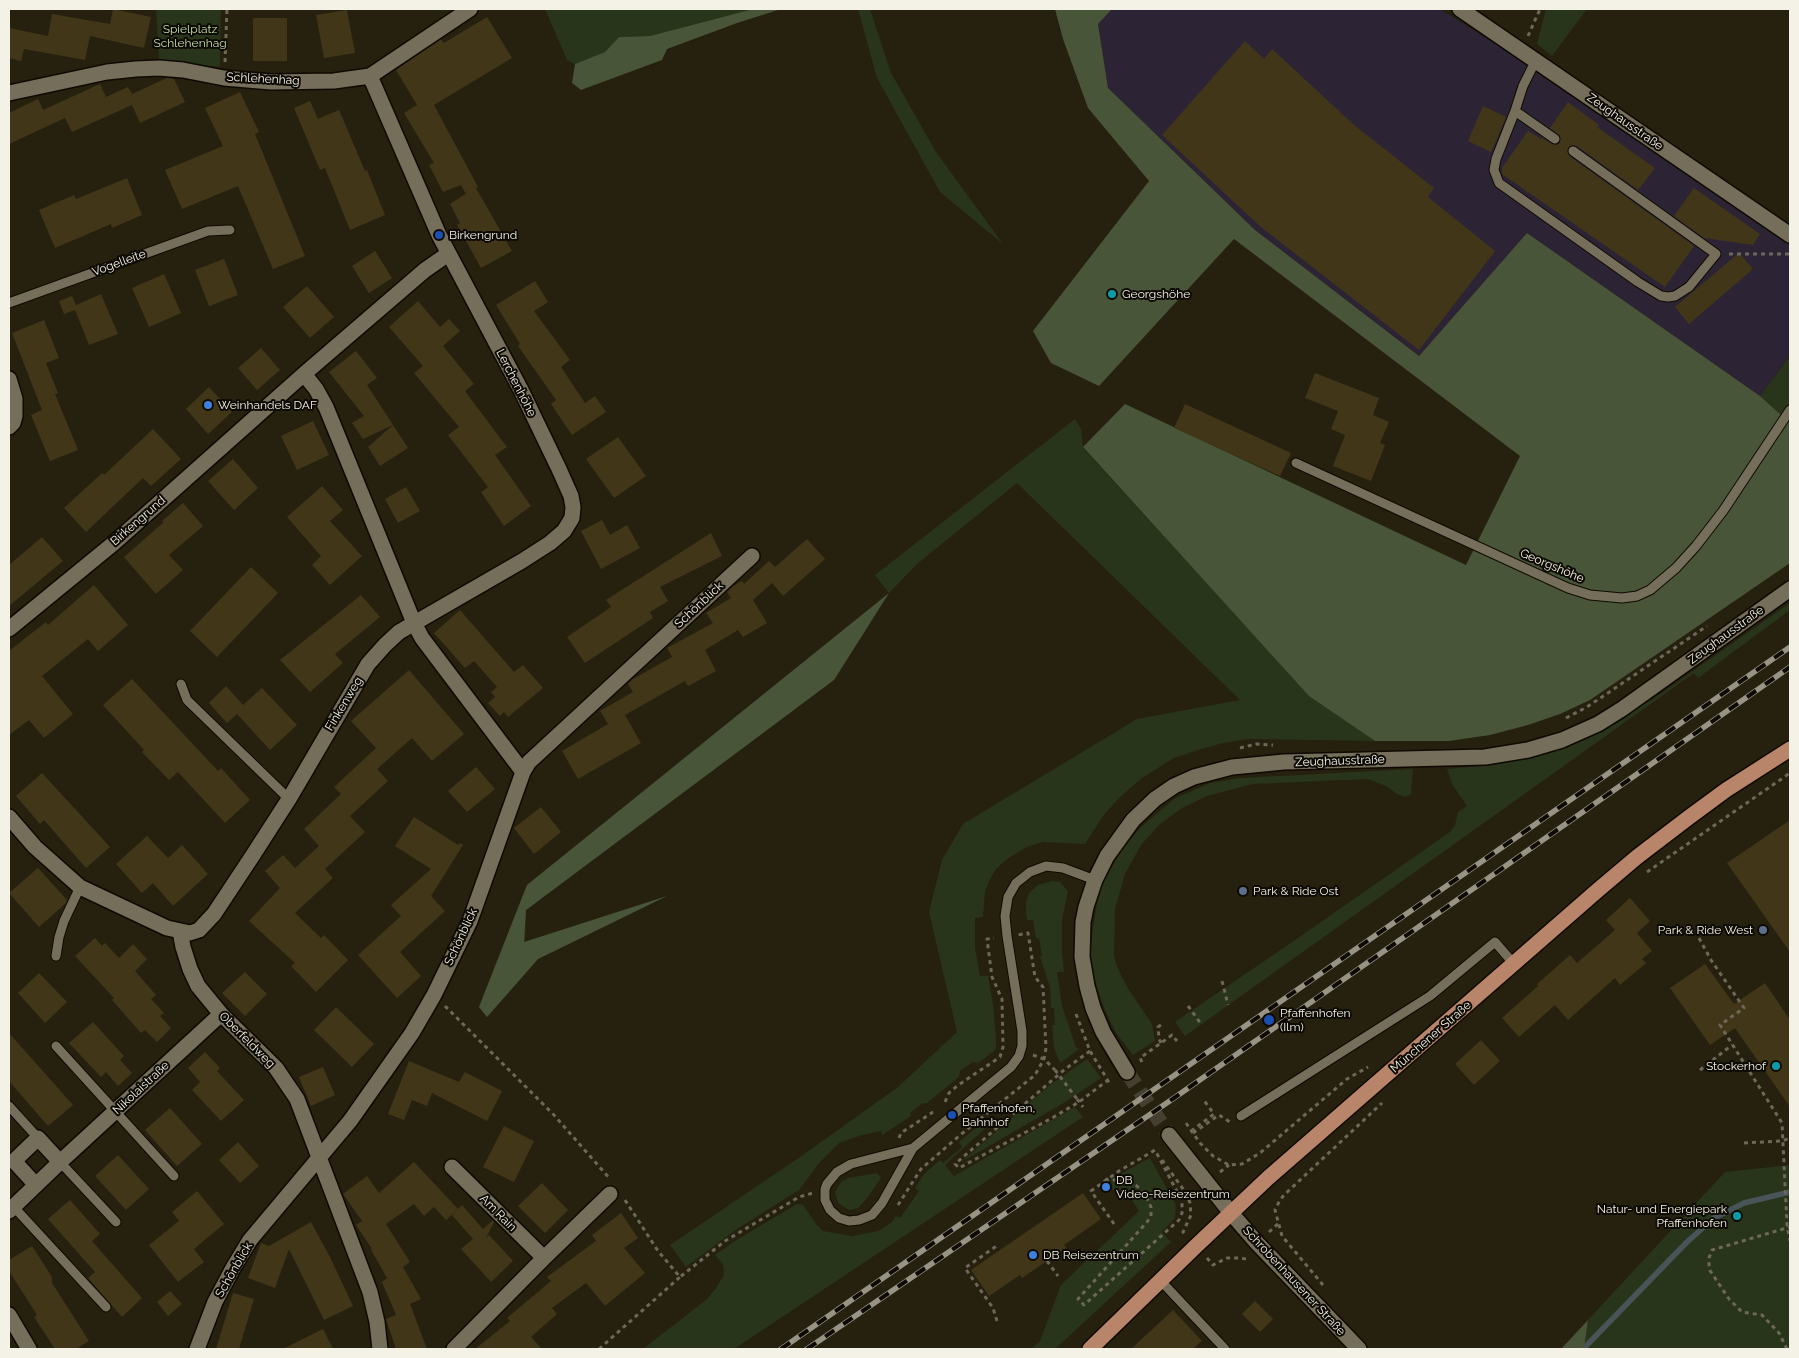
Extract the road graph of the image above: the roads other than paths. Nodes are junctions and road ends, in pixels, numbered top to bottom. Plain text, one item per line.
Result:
1 (470, 9) edge
2 (1460, 9) edge
3 (1536, 60) junction
4 (370, 76) junction
5 (9, 93) edge
6 (1515, 111) junction
7 (1555, 139) dead end
8 (1573, 151) dead end
9 (230, 230) dead end
10 (1790, 235) edge
11 (448, 254) junction
12 (9, 303) edge
13 (304, 374) junction
14 (9, 379) edge
15 (1790, 410) edge
16 (9, 427) edge
17 (1296, 463) dead end
18 (752, 556) dead end
19 (1790, 589) edge
20 (414, 623) junction
21 (9, 629) edge
22 (181, 684) dead end
23 (1790, 749) edge
24 (523, 772) junction
25 (289, 798) junction
26 (9, 816) edge
27 (1094, 880) junction
28 (80, 887) junction
29 (180, 931) junction
30 (56, 956) dead end
31 (1514, 964) junction
32 (221, 1014) junction
33 (56, 1046) dead end
34 (1127, 1072) tunnel mouth
35 (9, 1106) edge
36 (116, 1111) junction
37 (1241, 1116) dead end
38 (1168, 1135) tunnel mouth
39 (38, 1138) junction
40 (913, 1148) junction
41 (320, 1159) junction
42 (60, 1162) junction
43 (452, 1167) dead end
44 (174, 1176) dead end
45 (36, 1184) junction
46 (614, 1191) road end
47 (11, 1208) edge
48 (1231, 1213) junction
49 (116, 1222) dead end
50 (544, 1258) junction
51 (1160, 1280) junction
52 (106, 1307) dead end
53 (9, 1315) edge
54 (29, 1349) edge
55 (198, 1349) edge
56 (380, 1349) edge
57 (454, 1349) edge
58 (1090, 1349) edge
59 (1225, 1349) edge
60 (1359, 1349) edge

1 - 4 street, Schlehenhag
2 - 3 street, Zeughausstraße
3 - 6 lane
3 - 10 street, Zeughausstraße
4 - 5 street, Schlehenhag
4 - 11 street, Lerchenhöhe
6 - 7 lane
6 - 8 lane
9 - 12 lane, Vogelleite
11 - 13 street, Birkengrund
11 - 20 street, Lerchenhöhe
13 - 20 street
13 - 21 street, Birkengrund
14 - 16 street
15 - 17 lane, Georgshöhe
18 - 24 street, Schönblick
19 - 27 street, Zeughausstraße
20 - 24 street
20 - 25 street, Finkenweg
22 - 25 lane
23 - 31 main road, Münchener Straße
24 - 41 street, Schönblick
25 - 29 street, Finkenweg
26 - 28 street
27 - 34 street, Zeughausstraße
27 - 40 lane
28 - 29 street
28 - 30 lane
29 - 32 street, Oberfeldweg
31 - 37 lane
31 - 48 main road, Münchener Straße
32 - 36 street, Nikolaistraße
32 - 41 street, Oberfeldweg
33 - 36 lane
35 - 39 lane
36 - 42 street, Nikolaistraße
36 - 44 lane
38 - 48 street
39 - 42 street
39 - 45 street
40 - 40 lane
41 - 55 street, Schönblick
41 - 56 street, Oberfeldweg
42 - 45 street, Nikolaistraße
42 - 49 lane
43 - 50 street, Am Rain
45 - 47 street, Nikolaistraße
46 - 50 street
47 - 52 lane
48 - 51 main road, Münchener Straße
48 - 60 street, Schrobenhausener Straße
50 - 57 street
51 - 58 main road, Münchener Straße
51 - 59 lane
53 - 54 street

